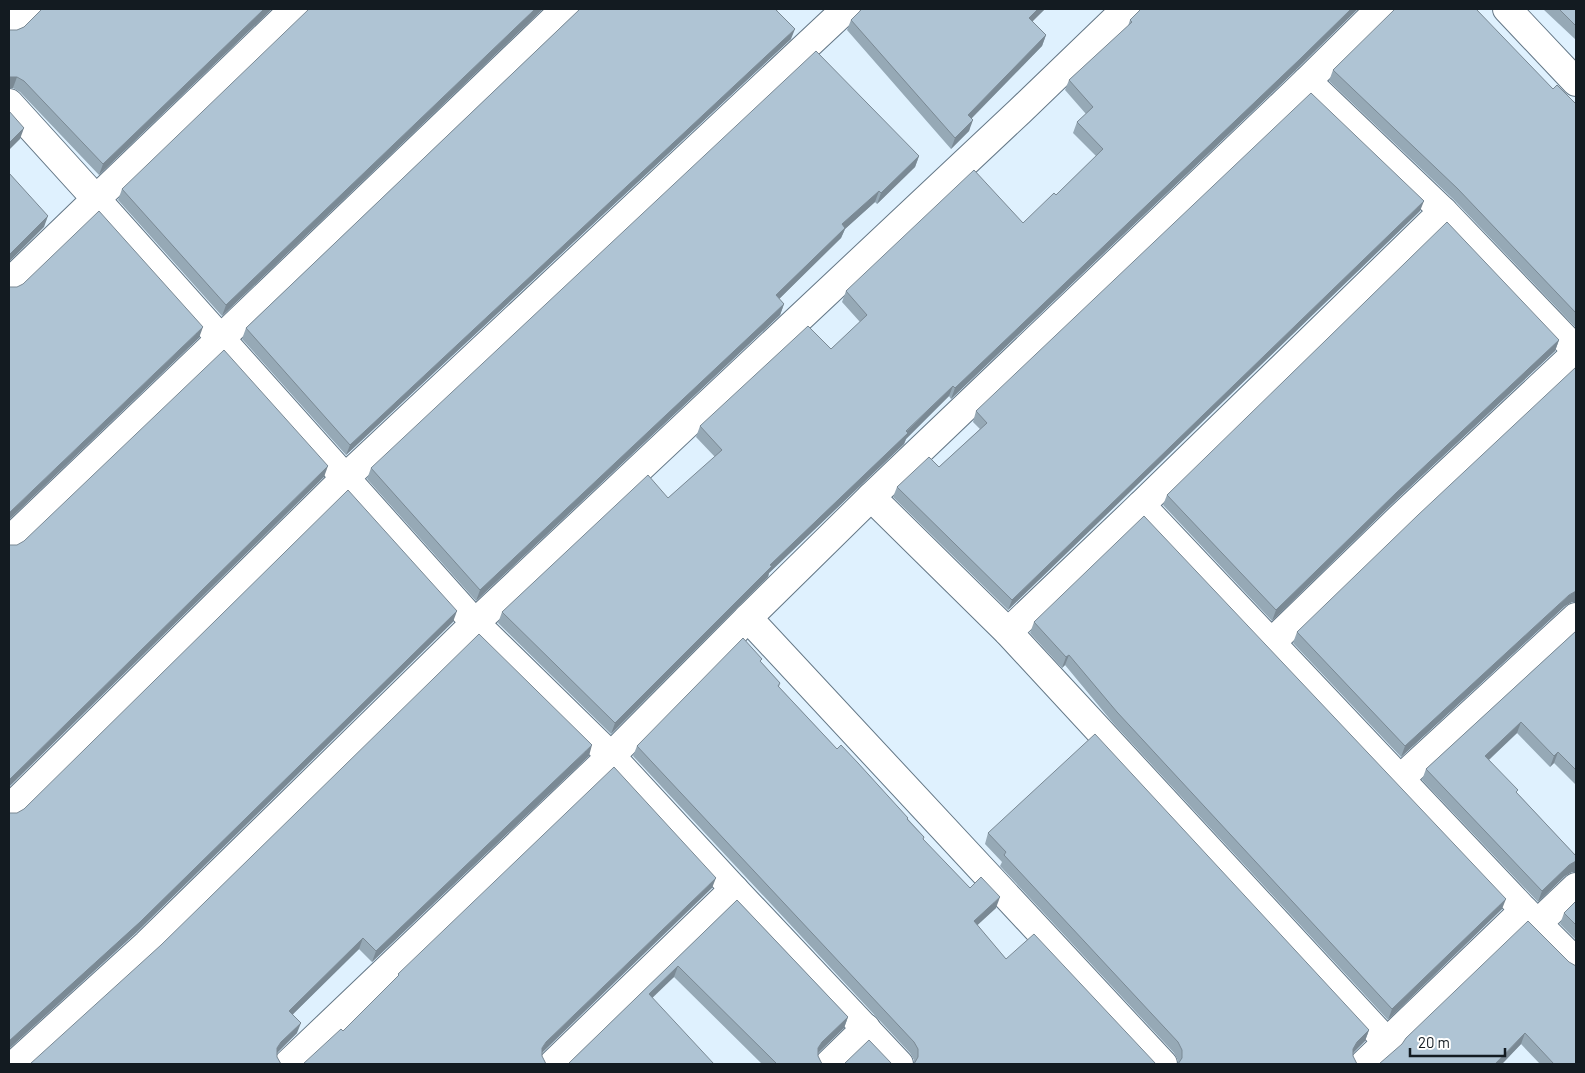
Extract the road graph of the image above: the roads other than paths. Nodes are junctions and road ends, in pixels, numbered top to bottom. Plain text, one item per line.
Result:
1 (27, 9) edge
2 (294, 9) edge
3 (565, 9) edge
4 (846, 9) edge
5 (1126, 9) edge
6 (1380, 9) edge
7 (1507, 9) edge
8 (9, 26) edge
9 (1307, 81) junction
10 (1576, 82) edge
11 (9, 103) edge
12 (96, 199) junction
13 (1444, 211) junction
14 (9, 284) edge
15 (220, 340) junction
16 (1576, 351) edge
17 (345, 478) junction
18 (871, 497) junction
19 (1141, 505) junction
20 (9, 541) edge
21 (1576, 617) edge
22 (748, 618) junction
23 (475, 623) junction
24 (1008, 632) junction
25 (1271, 643) junction
26 (612, 756) junction
27 (1400, 779) junction
28 (9, 809) edge
29 (1576, 887) edge
30 (734, 889) junction
31 (1531, 917) junction
32 (1576, 962) edge
33 (866, 1028) junction
34 (1388, 1043) junction
35 (15, 1064) edge
36 (288, 1064) edge
37 (553, 1064) edge
38 (829, 1064) edge
39 (899, 1064) edge
40 (1164, 1064) edge
41 (1364, 1064) edge

1 - 8 street
2 - 12 street
3 - 15 street
4 - 17 street
5 - 23 street
6 - 9 street
7 - 10 street
9 - 13 street
9 - 18 street
11 - 12 street
12 - 14 street
12 - 15 street
13 - 16 street
13 - 19 street
15 - 17 street
15 - 20 street
16 - 25 street
17 - 23 street
17 - 28 street
18 - 22 street
18 - 24 street
19 - 24 street
19 - 25 street
21 - 27 street
22 - 26 street
22 - 40 street
23 - 26 street
23 - 35 street
24 - 34 street
25 - 27 street
26 - 30 street
26 - 36 street
27 - 31 street
29 - 31 street
30 - 33 street
30 - 37 street
31 - 32 street
31 - 34 street
33 - 38 street
33 - 39 street
34 - 41 street

